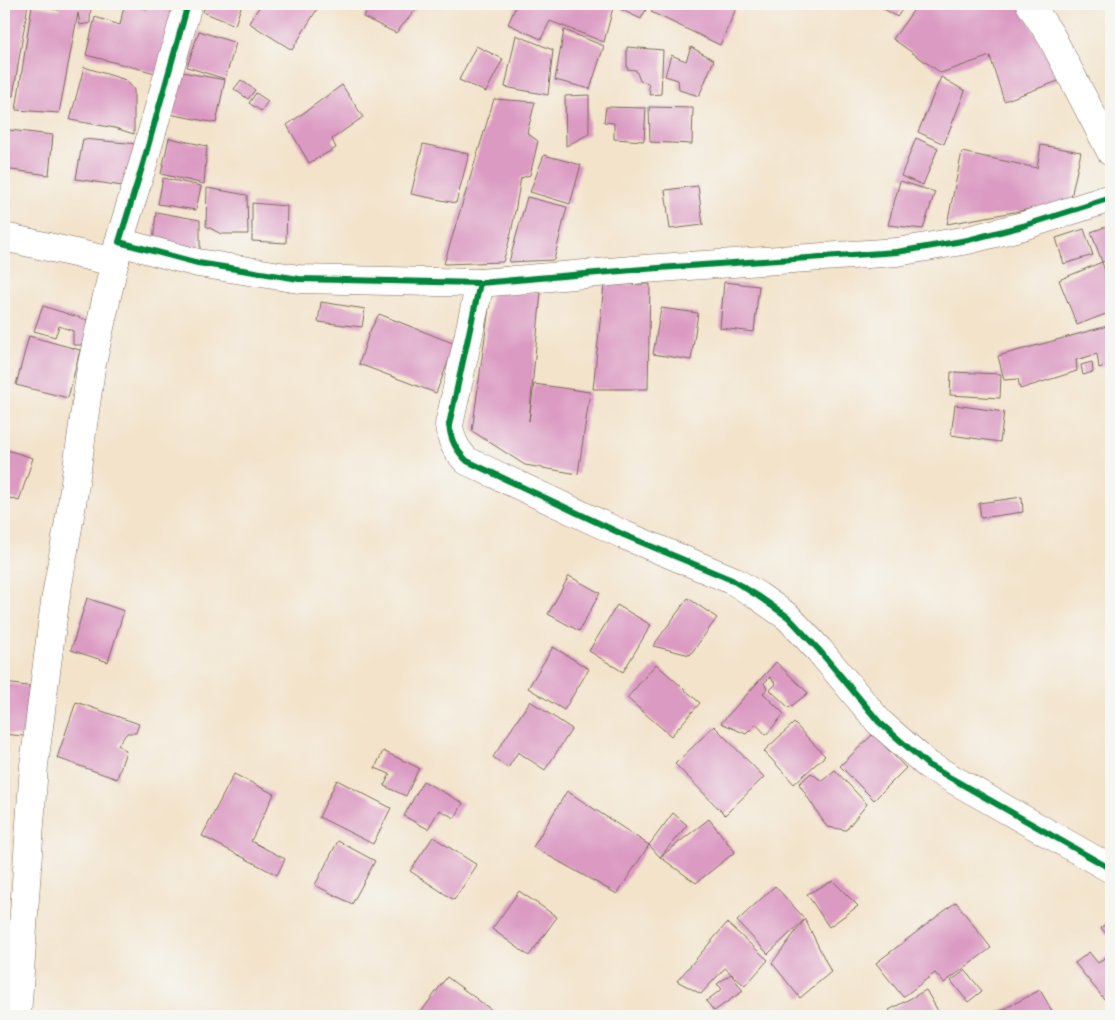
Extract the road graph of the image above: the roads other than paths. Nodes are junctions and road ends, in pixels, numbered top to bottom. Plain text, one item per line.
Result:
1 (188, 4) edge
2 (1030, 4) edge
3 (1111, 152) edge
4 (1111, 198) edge
5 (4, 237) edge
6 (117, 252) junction
7 (480, 283) junction
8 (1111, 869) edge
9 (17, 1016) edge

1 - 6 street
2 - 3 street
4 - 7 street
5 - 6 street
6 - 7 street
6 - 9 street
7 - 8 street

